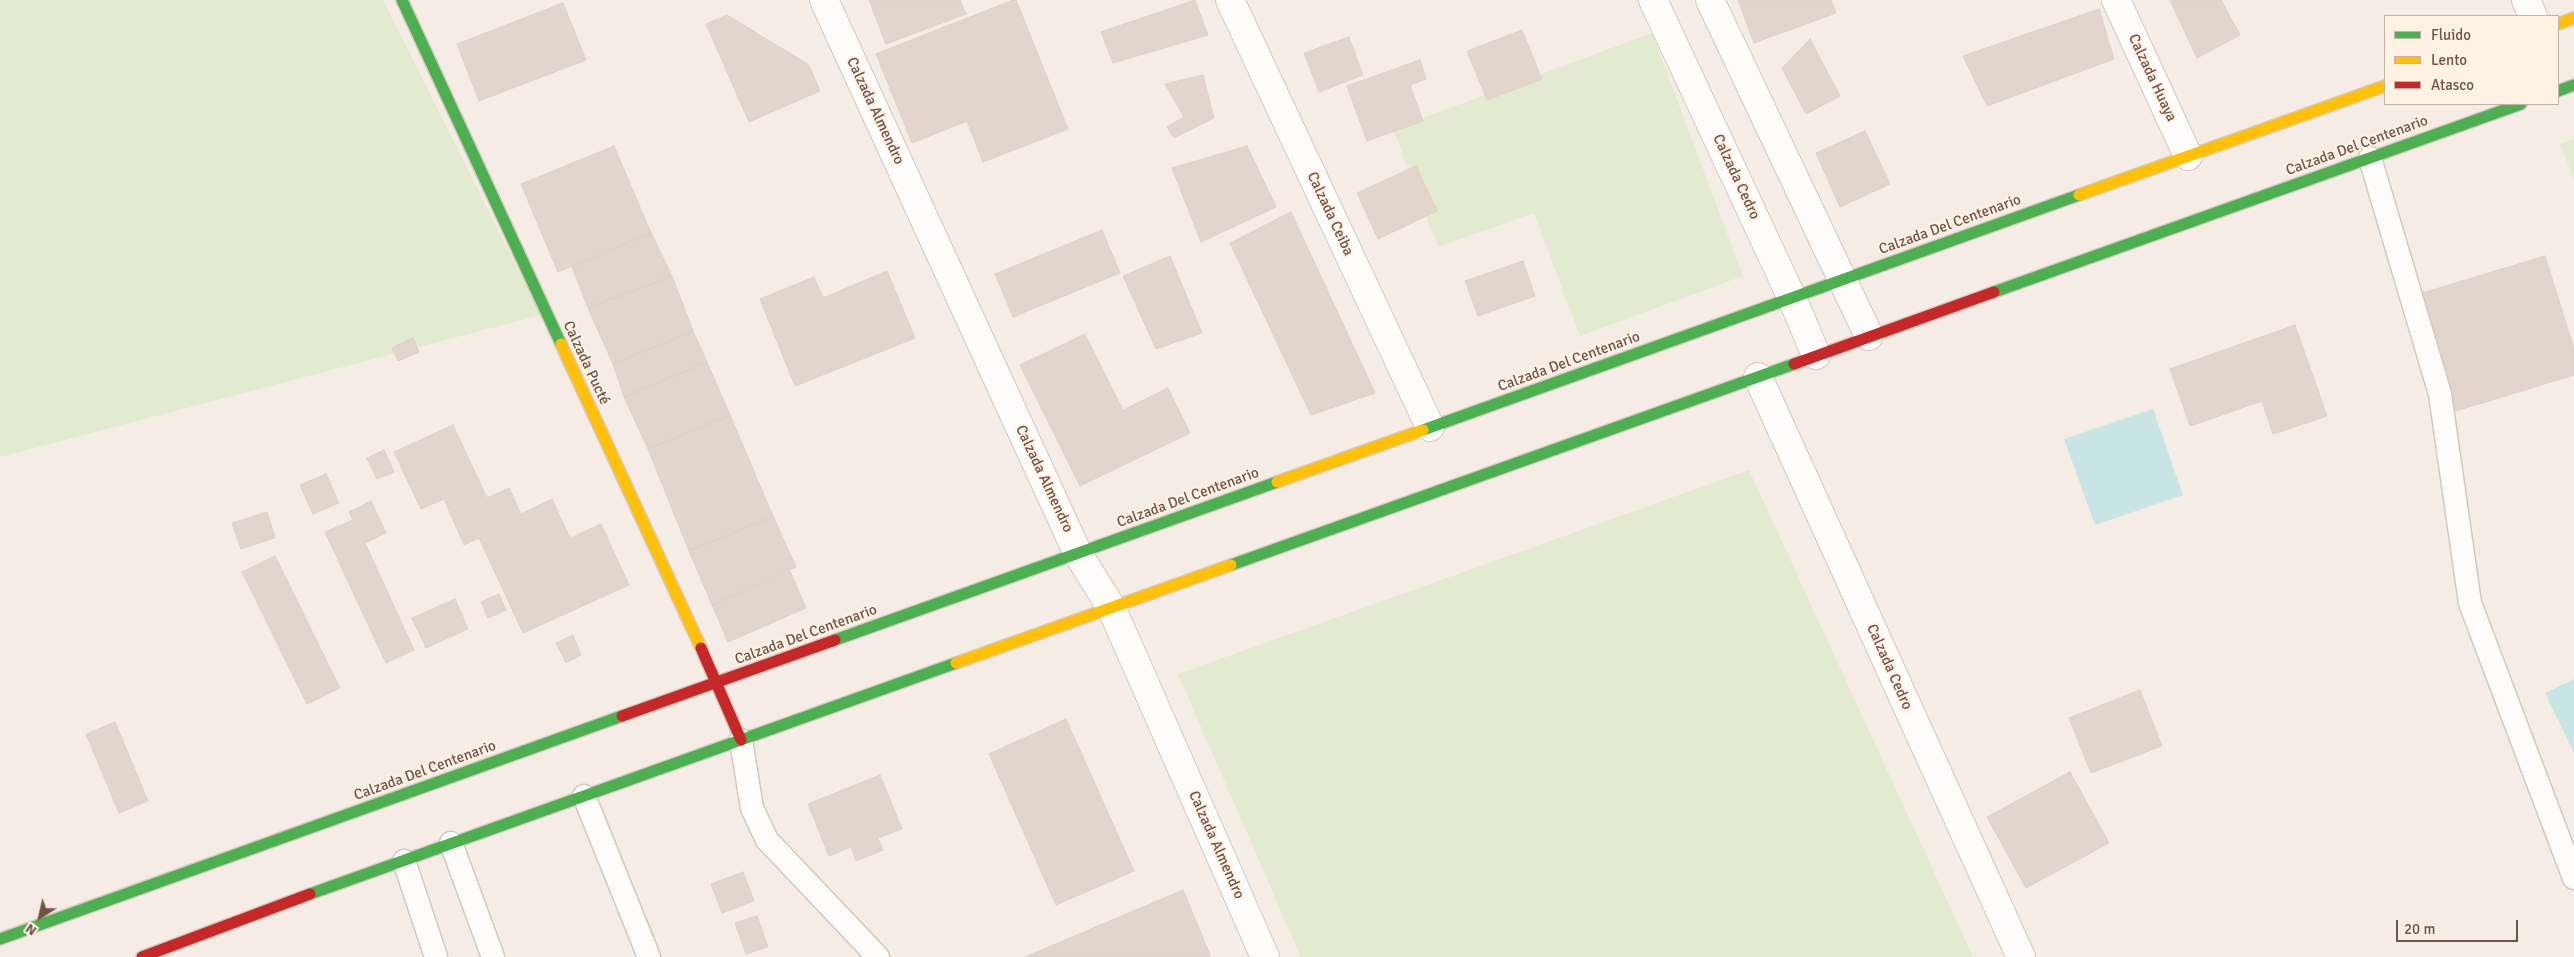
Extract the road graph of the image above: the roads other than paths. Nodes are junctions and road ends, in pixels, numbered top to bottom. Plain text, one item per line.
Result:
1 (402, 0) edge
2 (824, 0) edge
3 (1230, 0) edge
4 (1653, 0) edge
5 (1710, 0) edge
6 (2116, 0) edge
7 (2526, 0) edge
8 (2533, 15) edge
9 (2574, 18) edge
10 (2559, 24) edge
11 (2574, 85) edge
12 (2384, 86) edge
13 (2559, 91) edge
14 (2518, 105) edge
15 (2188, 156) junction
16 (2370, 158) junction
17 (1841, 280) junction
18 (1792, 298) junction
19 (1869, 336) junction
20 (1816, 356) junction
21 (1758, 377) junction
22 (1430, 427) junction
23 (1078, 554) junction
24 (1111, 607) junction
25 (717, 683) junction
26 (741, 740) junction
27 (584, 796) junction
28 (451, 843) junction
29 (404, 860) junction
30 (2574, 878) edge
31 (0, 939) edge
32 (142, 957) edge
33 (436, 957) edge
34 (493, 957) edge
35 (649, 957) edge
36 (878, 957) edge
37 (1265, 957) edge
38 (2021, 957) edge

1 - 25 main road, Calzada Pucté
2 - 23 street, Calzada Almendro
3 - 22 street, Calzada Ceiba
4 - 18 street, Calzada Cedro
5 - 17 street
6 - 15 street, Calzada Huaya
7 - 8 street
9 - 10 main road
11 - 13 main road
12 - 15 main road, Calzada Del Centenario
14 - 16 main road, Calzada Del Centenario
15 - 17 main road, Calzada Del Centenario
16 - 19 main road, Calzada Del Centenario
16 - 30 lane
17 - 18 main road, Calzada Del Centenario
17 - 19 street
18 - 20 street, Calzada Cedro
18 - 22 main road, Calzada Del Centenario
19 - 20 main road, Calzada Del Centenario
20 - 21 main road, Calzada Del Centenario
21 - 24 main road, Calzada Del Centenario
21 - 38 street, Calzada Cedro
22 - 23 main road, Calzada Del Centenario
23 - 24 street, Calzada Almendro
23 - 25 main road, Calzada Del Centenario
24 - 26 main road, Calzada Del Centenario
24 - 37 street, Calzada Almendro
25 - 26 main road, Calzada Pucté
25 - 31 main road, Calzada Del Centenario
26 - 27 main road, Calzada Del Centenario
26 - 36 lane
27 - 28 main road, Calzada Del Centenario
27 - 35 lane
28 - 29 main road, Calzada Del Centenario
28 - 34 lane
29 - 32 main road, Calzada Del Centenario
29 - 33 lane

